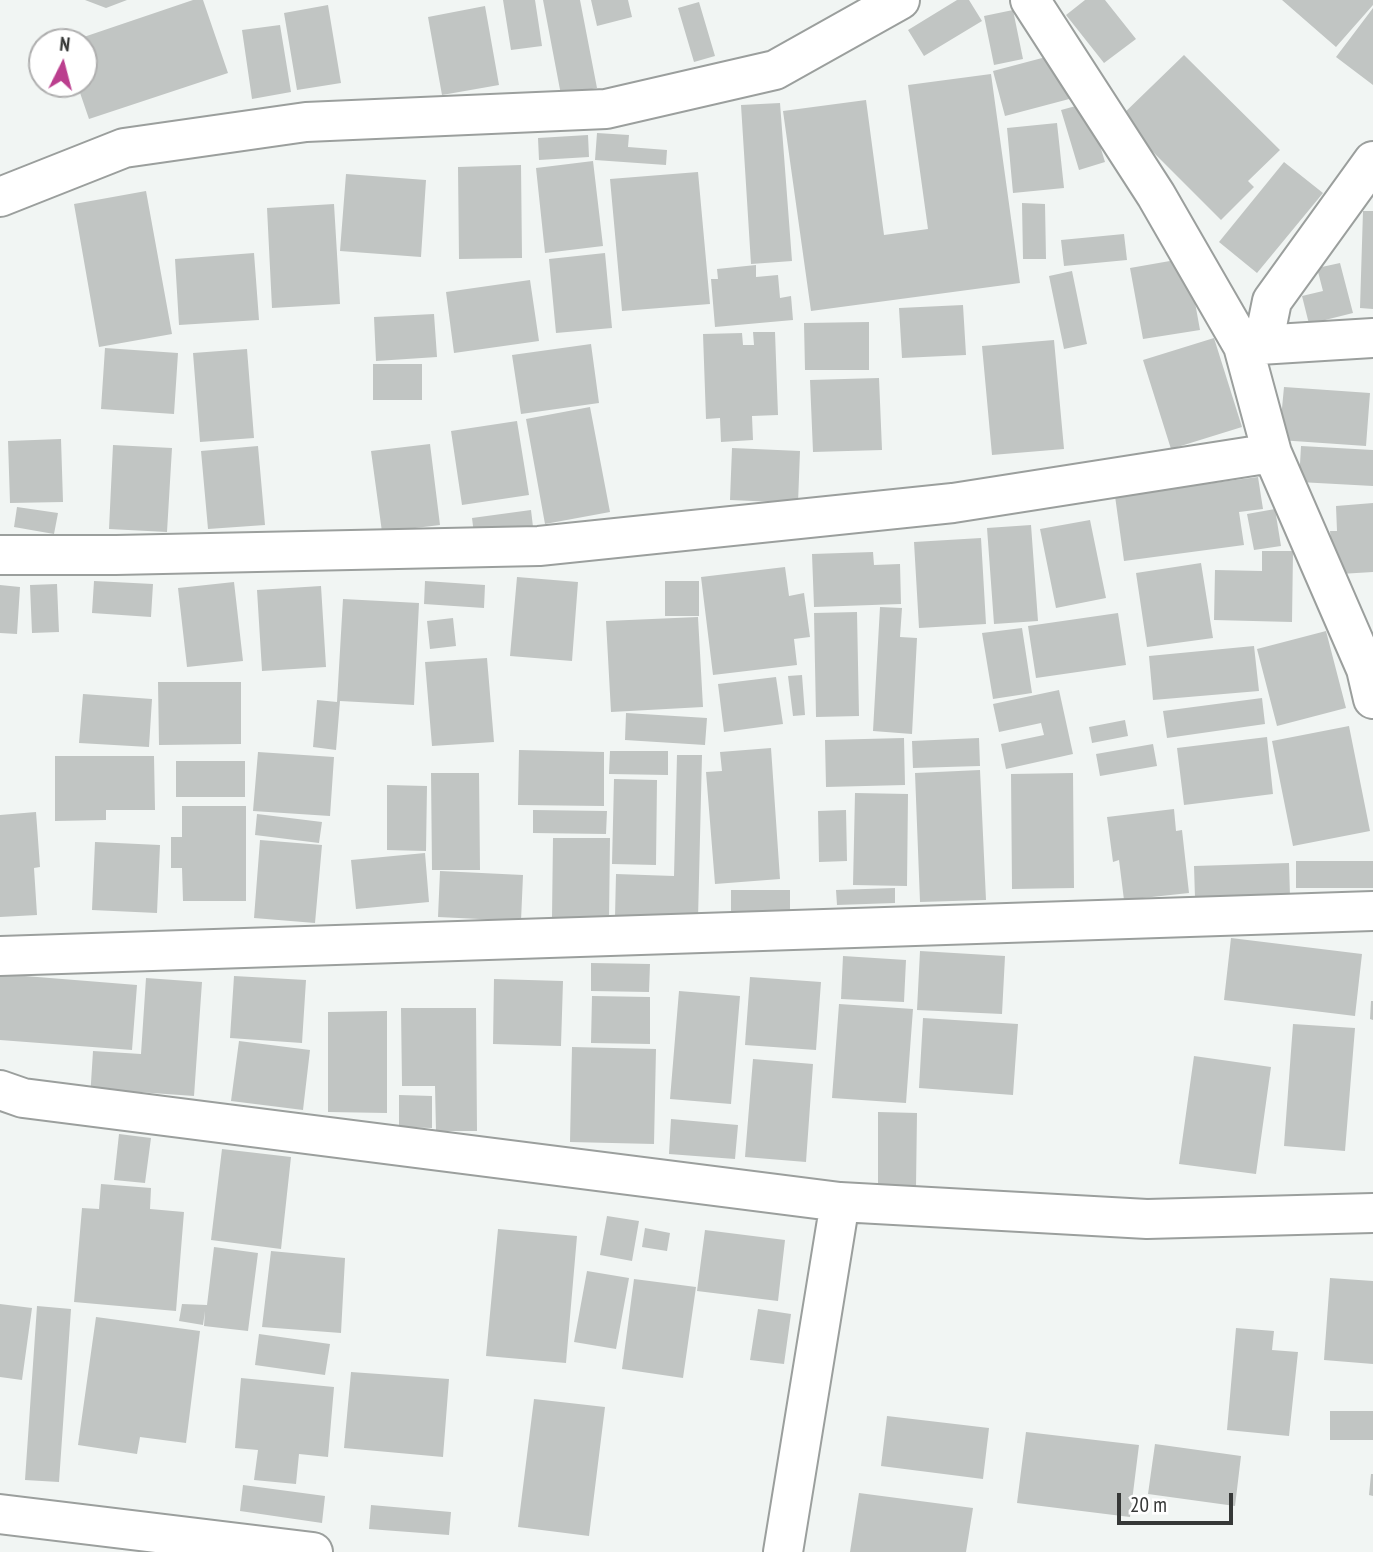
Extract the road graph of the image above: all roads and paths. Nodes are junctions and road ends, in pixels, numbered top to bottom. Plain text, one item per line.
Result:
1 (900, 0) edge
2 (1030, 0) edge
3 (1373, 161) edge
4 (0, 197) edge
5 (1373, 338) edge
6 (1253, 345) junction
7 (1272, 453) junction
8 (0, 555) edge
9 (1373, 699) edge
10 (1373, 911) edge
11 (0, 956) edge
12 (0, 1090) edge
13 (840, 1202) junction
14 (1373, 1213) edge
15 (0, 1514) edge
16 (313, 1552) edge
17 (783, 1552) edge

1 - 4 street
2 - 6 street
3 - 6 street
5 - 6 street
6 - 7 street
7 - 8 street
7 - 9 street
10 - 11 street
12 - 13 street
13 - 14 street
13 - 17 street
15 - 16 street

